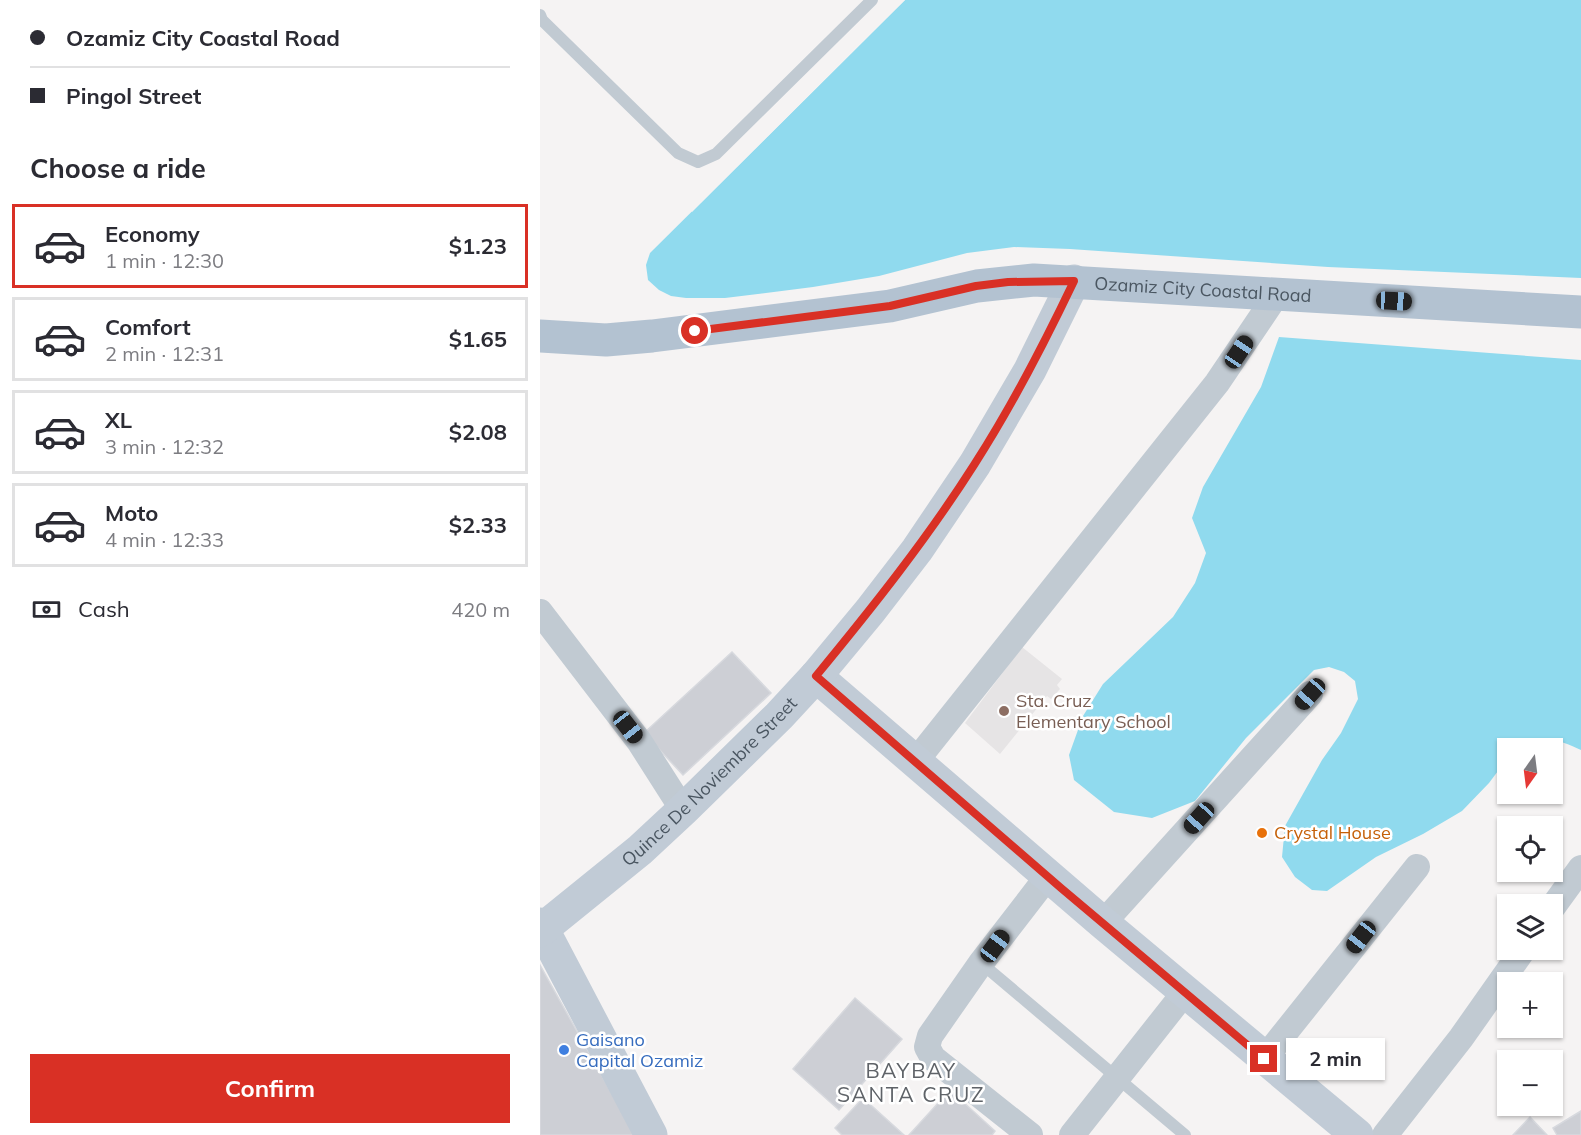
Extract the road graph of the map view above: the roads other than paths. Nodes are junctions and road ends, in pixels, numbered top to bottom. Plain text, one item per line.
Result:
1 (872, 0) edge
2 (541, 19) edge
3 (1074, 281) junction
4 (1277, 294) junction
5 (1581, 312) edge
6 (540, 336) edge
7 (540, 612) edge
8 (816, 676) junction
9 (1310, 694) dead end
10 (915, 762) junction
11 (683, 810) junction
12 (1417, 867) dead end
13 (1581, 868) edge
14 (1048, 876) junction
15 (1562, 894) edge
16 (1103, 923) junction
17 (541, 928) edge
18 (1516, 960) edge
19 (981, 963) junction
20 (1185, 992) junction
21 (1264, 1059) junction
22 (1117, 1078) junction
23 (651, 1135) edge
24 (1030, 1135) edge
25 (1072, 1135) edge
26 (1185, 1135) edge
27 (1357, 1135) edge
28 (1385, 1135) edge

1 - 2 lane
3 - 4 main road, Ozamiz City Coastal Road
3 - 6 main road, Ozamiz City Coastal Road
3 - 8 street, Quince De Noviembre Street
4 - 5 main road, Ozamiz City Coastal Road
4 - 10 street
7 - 11 street
8 - 10 street
8 - 11 street, Quince De Noviembre Street
9 - 16 street
10 - 14 street
11 - 17 street, Quince De Noviembre Street
12 - 21 street
13 - 15 street
14 - 16 street
14 - 19 street
16 - 20 street
17 - 23 street
18 - 28 street
19 - 22 lane
19 - 24 street
20 - 21 street
20 - 22 street
21 - 27 street
22 - 25 street
22 - 26 lane

